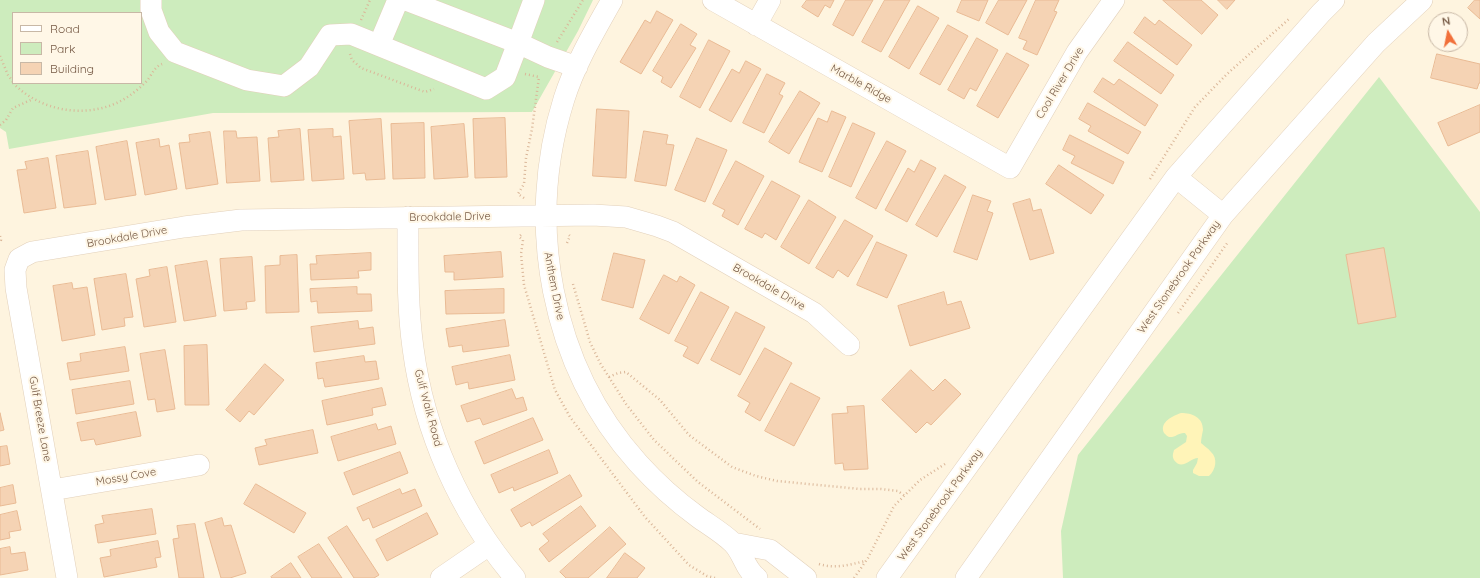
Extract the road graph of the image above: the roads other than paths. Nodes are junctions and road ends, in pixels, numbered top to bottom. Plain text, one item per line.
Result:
1 (151, 0) edge
2 (398, 0) edge
3 (406, 0) edge
4 (534, 0) edge
5 (612, 0) edge
6 (712, 0) edge
7 (770, 0) edge
8 (1114, 0) edge
9 (1334, 0) edge
10 (1422, 0) edge
11 (756, 25) junction
12 (518, 43) junction
13 (379, 45) junction
14 (577, 67) junction
15 (1010, 168) joint
16 (1176, 177) junction
17 (1223, 215) junction
18 (545, 216) junction
19 (408, 218) junction
20 (19, 259) joint
21 (849, 345) dead end
22 (199, 465) dead end
23 (52, 490) junction
24 (733, 543) junction
25 (489, 545) junction
26 (809, 570) edge
27 (67, 578) edge
28 (442, 578) edge
29 (515, 578) edge
30 (757, 578) edge
31 (887, 578) edge
32 (966, 578) edge

1 - 13 street
2 - 13 street
3 - 12 street
4 - 12 street
5 - 14 street, Anthem Drive
6 - 11 street, Marble Ridge
7 - 11 street
8 - 15 street, Cool River Drive
9 - 16 street, West Stonebrook Parkway
10 - 17 street, West Stonebrook Parkway
11 - 15 street, Marble Ridge
12 - 13 street
12 - 14 street
14 - 18 street, Anthem Drive
16 - 17 street
16 - 31 street, West Stonebrook Parkway
17 - 32 street, West Stonebrook Parkway
18 - 19 street, Brookdale Drive
18 - 21 street, Brookdale Drive
18 - 24 street, Anthem Drive
19 - 20 street, Brookdale Drive
19 - 25 street, Gulf Walk Road
20 - 23 street, Gulf Breeze Lane
22 - 23 street, Mossy Cove
23 - 27 street, Gulf Breeze Lane
24 - 26 street, Anthem Drive
24 - 30 street, Anthem Drive
25 - 28 street
25 - 29 street, Gulf Walk Road

